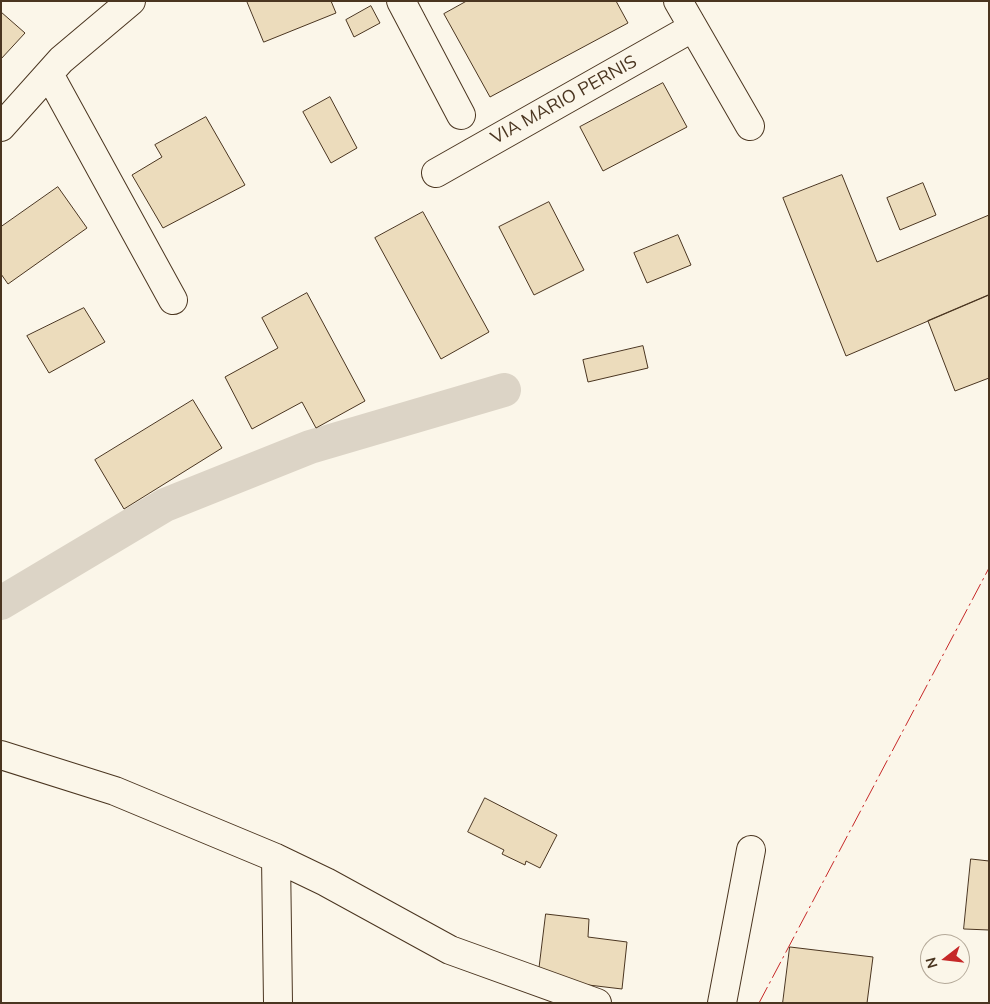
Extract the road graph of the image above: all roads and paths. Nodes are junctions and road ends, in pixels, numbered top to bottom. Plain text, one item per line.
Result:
1 (131, 1) edge
2 (401, 1) edge
3 (678, 1) edge
4 (692, 28) junction
5 (49, 74) junction
6 (461, 115) dead end
7 (750, 126) dead end
8 (1, 127) edge
9 (436, 173) dead end
10 (173, 300) dead end
11 (1, 754) edge
12 (751, 850) dead end
13 (276, 858) junction
14 (278, 1003) edge
15 (597, 1003) edge
16 (722, 1003) edge

1 - 5 street
2 - 6 street
3 - 4 street
4 - 7 street
4 - 9 street, VIA MARIO PERNIS
5 - 8 street
5 - 10 street
11 - 13 street
12 - 16 street
13 - 14 street
13 - 15 street

